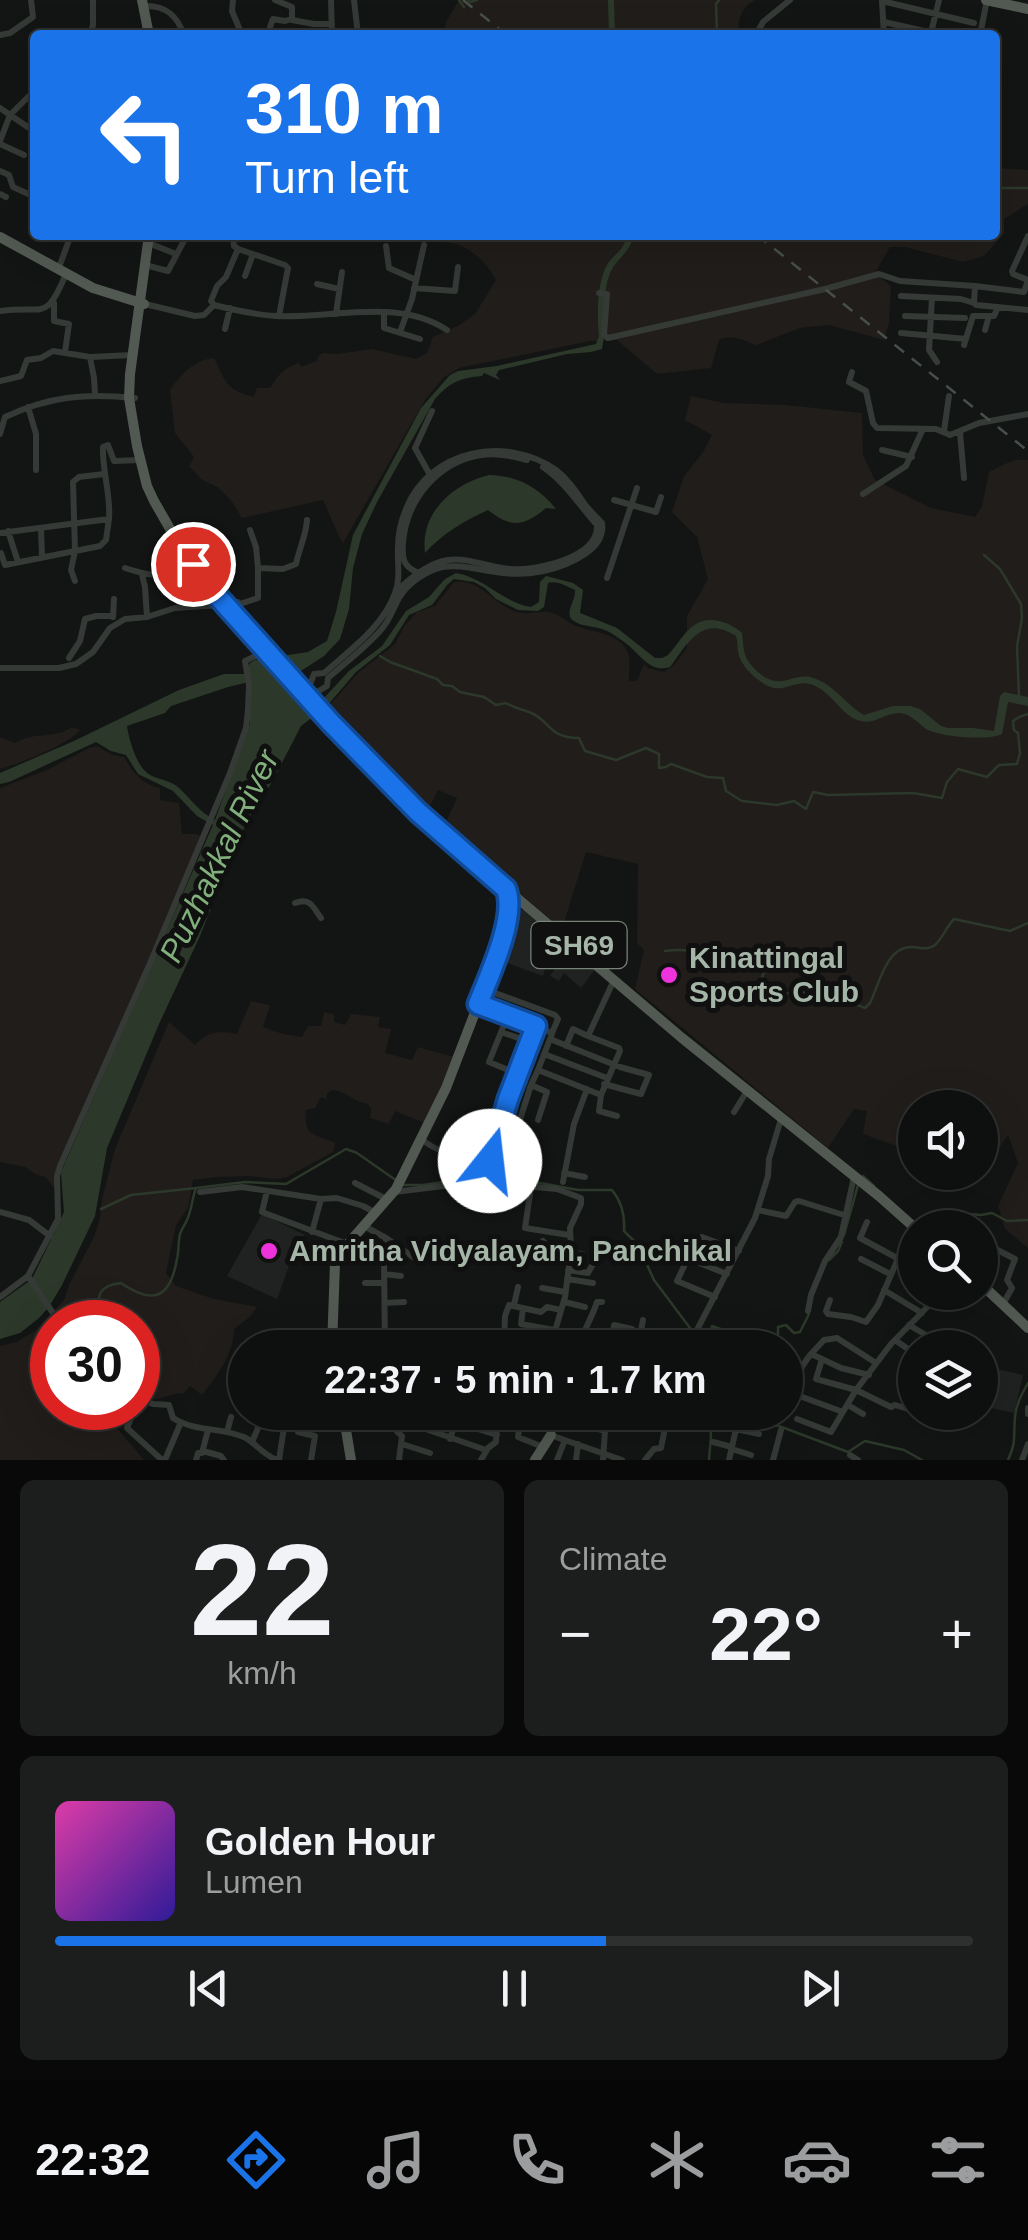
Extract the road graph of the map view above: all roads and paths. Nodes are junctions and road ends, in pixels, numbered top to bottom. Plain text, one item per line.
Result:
1 (31, 0) edge
2 (94, 0) edge
3 (233, 0) edge
4 (275, 0) edge
5 (331, 0) edge
6 (354, 0) edge
7 (790, 0) edge
8 (882, 0) edge
9 (938, 0) edge
10 (987, 0) edge
11 (141, 3) edge
12 (1028, 9) edge
13 (935, 14) junction
14 (291, 19) junction
15 (884, 22) junction
16 (974, 22) dead end
17 (332, 24) junction
18 (270, 27) dead end
19 (92, 30) edge
20 (146, 30) edge
21 (182, 30) edge
22 (240, 30) edge
23 (332, 30) edge
24 (357, 30) edge
25 (758, 30) edge
26 (884, 30) edge
27 (915, 30) edge
28 (931, 30) edge
29 (981, 30) edge
30 (0, 36) edge
31 (30, 95) edge
32 (0, 108) edge
33 (6, 118) edge
34 (30, 130) edge
35 (0, 142) edge
36 (24, 155) dead end
37 (0, 171) edge
38 (30, 194) edge
39 (1028, 236) edge
40 (0, 237) edge
41 (70, 240) edge
42 (150, 240) edge
43 (150, 240) edge
44 (153, 240) edge
45 (183, 240) edge
46 (234, 240) edge
47 (424, 245) dead end
48 (386, 246) dead end
49 (238, 250) junction
50 (176, 254) junction
51 (252, 254) junction
52 (149, 266) junction
53 (458, 267) dead end
54 (62, 272) junction
55 (342, 272) dead end
56 (245, 276) dead end
57 (1028, 279) edge
58 (316, 284) dead end
59 (415, 284) junction
60 (975, 286) junction
61 (339, 289) junction
62 (602, 294) dead end
63 (902, 296) dead end
64 (932, 298) junction
65 (54, 302) junction
66 (143, 303) junction
67 (974, 303) junction
68 (214, 305) junction
69 (230, 308) junction
70 (998, 308) junction
71 (1028, 310) edge
72 (0, 311) edge
73 (384, 312) junction
74 (336, 314) junction
75 (407, 314) junction
76 (280, 316) junction
77 (906, 316) dead end
78 (989, 316) junction
79 (931, 317) junction
80 (966, 318) dead end
81 (225, 329) dead end
82 (447, 330) dead end
83 (985, 330) dead end
84 (400, 332) junction
85 (902, 333) dead end
86 (930, 335) junction
87 (420, 340) dead end
88 (65, 352) junction
89 (133, 354) junction
90 (90, 357) junction
91 (937, 362) dead end
92 (852, 372) dead end
93 (0, 381) edge
94 (95, 394) junction
95 (949, 396) dead end
96 (132, 398) junction
97 (28, 407) junction
98 (432, 411) dead end
99 (1028, 414) edge
100 (2, 418) edge
101 (923, 429) junction
102 (944, 430) junction
103 (960, 432) junction
104 (0, 434) edge
105 (882, 450) dead end
106 (912, 457) junction
107 (140, 460) junction
108 (36, 470) dead end
109 (104, 474) junction
110 (430, 475) junction
111 (964, 478) dead end
112 (637, 488) dead end
113 (863, 494) dead end
114 (661, 497) dead end
115 (614, 500) dead end
116 (631, 505) junction
117 (583, 506) junction
118 (110, 518) junction
119 (307, 520) dead end
120 (74, 524) junction
121 (41, 528) junction
122 (250, 530) dead end
123 (4, 532) edge
124 (75, 551) junction
125 (1, 553) edge
126 (42, 557) junction
127 (18, 562) junction
128 (403, 563) junction
129 (193, 564) junction
130 (126, 568) dead end
131 (258, 568) junction
132 (499, 570) junction
133 (420, 573) junction
134 (142, 574) junction
135 (399, 575) junction
136 (607, 578) dead end
137 (75, 581) dead end
138 (406, 585) junction
139 (396, 593) junction
140 (114, 599) dead end
141 (114, 616) junction
142 (146, 617) junction
143 (113, 626) junction
144 (255, 637) junction
145 (270, 652) junction
146 (69, 658) dead end
147 (0, 668) edge
148 (310, 696) junction
149 (432, 822) junction
150 (506, 889) junction
151 (295, 903) dead end
152 (524, 904) junction
153 (322, 918) dead end
154 (504, 930) junction
155 (614, 979) junction
156 (484, 989) junction
157 (478, 1004) junction
158 (508, 1016) junction
159 (557, 1023) junction
160 (536, 1026) junction
161 (573, 1029) junction
162 (501, 1032) junction
163 (551, 1036) junction
164 (588, 1036) junction
165 (530, 1042) junction
166 (566, 1046) junction
167 (544, 1054) junction
168 (613, 1064) junction
169 (538, 1070) junction
170 (518, 1074) junction
171 (606, 1081) junction
172 (532, 1085) junction
173 (587, 1089) junction
174 (747, 1091) junction
175 (601, 1095) junction
176 (734, 1112) dead end
177 (617, 1116) dead end
178 (781, 1119) junction
179 (538, 1120) dead end
180 (421, 1138) junction
181 (833, 1159) junction
182 (490, 1161) junction
183 (502, 1167) junction
184 (585, 1176) dead end
185 (854, 1176) junction
186 (505, 1181) junction
187 (355, 1183) dead end
188 (532, 1187) junction
189 (267, 1190) junction
190 (200, 1192) dead end
191 (392, 1194) junction
192 (321, 1198) junction
193 (758, 1210) junction
194 (0, 1212) edge
195 (375, 1213) junction
196 (898, 1213) edge
197 (847, 1216) junction
198 (866, 1222) dead end
199 (364, 1226) junction
200 (312, 1232) junction
201 (569, 1235) junction
202 (50, 1236) junction
203 (386, 1238) junction
204 (544, 1241) dead end
205 (348, 1244) junction
206 (739, 1251) junction
207 (998, 1251) edge
208 (570, 1252) junction
209 (430, 1254) dead end
210 (582, 1254) dead end
211 (687, 1258) junction
212 (897, 1258) joint
213 (861, 1259) dead end
214 (593, 1264) dead end
215 (567, 1274) junction
216 (727, 1274) junction
217 (890, 1274) junction
218 (402, 1276) dead end
219 (28, 1278) junction
220 (384, 1278) junction
221 (366, 1283) dead end
222 (593, 1284) dead end
223 (518, 1287) dead end
224 (542, 1288) dead end
225 (884, 1290) junction
226 (0, 1297) edge
227 (715, 1298) junction
228 (44, 1300) edge
229 (830, 1300) dead end
230 (998, 1300) edge
231 (564, 1301) junction
232 (404, 1302) dead end
233 (602, 1302) dead end
234 (385, 1303) junction
235 (1002, 1304) junction
236 (514, 1305) junction
237 (584, 1307) dead end
238 (523, 1308) junction
239 (925, 1310) edge
240 (808, 1312) dead end
241 (922, 1313) junction
242 (643, 1320) dead end
243 (909, 1326) junction
244 (1028, 1328) edge
245 (632, 1329) dead end
246 (333, 1330) edge
247 (386, 1330) edge
248 (505, 1330) edge
249 (554, 1330) joint
250 (584, 1330) edge
251 (613, 1330) edge
252 (642, 1330) edge
253 (698, 1330) dead end
254 (916, 1330) edge
255 (895, 1340) junction
256 (898, 1342) edge
257 (811, 1354) junction
258 (822, 1359) junction
259 (876, 1363) junction
260 (803, 1367) edge
261 (803, 1374) edge
262 (869, 1375) junction
263 (816, 1379) junction
264 (856, 1390) junction
265 (803, 1396) edge
266 (160, 1404) edge
267 (898, 1406) edge
268 (845, 1408) junction
269 (863, 1414) dead end
270 (803, 1421) edge
271 (180, 1422) junction
272 (228, 1428) edge
273 (129, 1430) edge
274 (208, 1430) junction
275 (257, 1430) edge
276 (283, 1430) edge
277 (346, 1430) edge
278 (394, 1430) edge
279 (431, 1430) edge
280 (453, 1430) edge
281 (482, 1430) edge
282 (497, 1430) edge
283 (519, 1430) edge
284 (606, 1430) edge
285 (665, 1430) edge
286 (736, 1430) edge
287 (741, 1430) edge
288 (781, 1430) dead end
289 (227, 1432) junction
290 (298, 1432) dead end
291 (497, 1434) junction
292 (759, 1434) dead end
293 (450, 1438) junction
294 (252, 1442) junction
295 (713, 1442) dead end
296 (402, 1444) junction
297 (578, 1444) junction
298 (1028, 1444) edge
299 (554, 1445) edge
300 (732, 1448) junction
301 (486, 1450) junction
302 (203, 1451) junction
303 (430, 1453) dead end
304 (751, 1455) dead end
305 (604, 1457) edge
306 (164, 1460) edge
307 (196, 1460) edge
308 (224, 1460) edge
309 (278, 1460) edge
310 (311, 1460) edge
311 (351, 1460) edge
312 (400, 1460) edge
313 (481, 1460) edge
314 (535, 1460) edge
315 (576, 1460) edge
316 (622, 1460) edge
317 (645, 1460) edge
318 (730, 1460) edge
319 (773, 1460) edge
320 (1022, 1460) edge

1 - 30 street
2 - 19 street
3 - 22 street
4 - 14 street
5 - 17 street
6 - 24 street
7 - 25 street
8 - 13 street
8 - 15 street
9 - 13 street
10 - 12 main road
10 - 29 street
11 - 20 main road
11 - 21 street
13 - 16 street
13 - 28 street
14 - 17 street
14 - 18 street
15 - 26 street
15 - 27 street
17 - 23 street
31 - 33 street
32 - 33 street
33 - 34 street
33 - 35 street
35 - 36 street
37 - 38 street
39 - 57 street
40 - 54 main road
41 - 54 street
42 - 52 main road
43 - 66 main road
44 - 50 street
45 - 50 street
46 - 49 street
47 - 59 street
48 - 59 street
49 - 51 street
49 - 68 street
50 - 52 street
51 - 56 street
51 - 76 street
52 - 66 main road
53 - 59 street
54 - 65 street
54 - 66 main road
55 - 61 street
57 - 60 street
58 - 61 street
59 - 75 street
60 - 62 street
60 - 67 street
61 - 74 street
63 - 64 street
64 - 67 street
64 - 79 street
65 - 72 street
65 - 88 street
66 - 68 street
66 - 89 main road
66 - 96 main road
67 - 70 street
68 - 69 street
69 - 76 street
69 - 81 street
70 - 71 street
70 - 78 street
73 - 74 street
73 - 75 street
73 - 84 street
74 - 76 street
75 - 82 street
75 - 84 street
77 - 79 street
78 - 83 street
78 - 86 street
79 - 80 street
79 - 86 street
84 - 87 street
85 - 86 street
86 - 91 street
88 - 90 street
88 - 93 street
89 - 90 street
89 - 96 main road
90 - 94 street
92 - 101 street
94 - 96 street
94 - 97 street
95 - 102 street
96 - 107 main road
96 - 144 main road
97 - 100 street
97 - 108 street
98 - 110 street
99 - 103 street
100 - 104 street
101 - 102 street
101 - 106 street
102 - 103 street
103 - 111 street
105 - 106 street
106 - 113 street
107 - 109 street
107 - 129 main road
109 - 118 street
109 - 120 street
110 - 117 street
110 - 135 street
112 - 116 street
114 - 116 street
115 - 116 street
116 - 136 street
117 - 128 street
117 - 132 street
118 - 120 street
118 - 124 street
119 - 131 street
120 - 121 street
120 - 124 street
121 - 123 street
121 - 126 street
122 - 131 street
123 - 127 street
124 - 126 street
124 - 137 street
125 - 127 street
126 - 127 street
128 - 133 street
128 - 138 street
129 - 134 street
129 - 144 main road
130 - 134 street
131 - 144 street
132 - 133 street
132 - 138 street
133 - 138 street
134 - 142 street
135 - 138 street
135 - 139 street
138 - 139 street
138 - 148 street
139 - 148 street
140 - 141 street
141 - 143 street
141 - 146 street
142 - 143 street
142 - 144 street
143 - 147 street
144 - 145 main road
145 - 148 main road
145 - 202 street
148 - 149 main road, SH69
149 - 150 main road
149 - 181 main road, SH69
150 - 152 main road
150 - 154 main road
151 - 153 street
152 - 154 main road
152 - 155 main road
154 - 156 main road
155 - 164 street
155 - 174 main road
156 - 157 main road
156 - 159 street
157 - 158 street
157 - 180 main road
158 - 160 street
158 - 162 street
159 - 161 street
159 - 163 street
160 - 163 street
160 - 165 street
161 - 164 street
161 - 166 street
162 - 165 street
162 - 170 street
163 - 166 street
163 - 167 street
164 - 168 street
165 - 170 street
166 - 168 street
167 - 169 street
167 - 171 street
168 - 171 street
168 - 171 street
169 - 172 street
169 - 173 street
170 - 182 street
171 - 175 street
172 - 179 street
172 - 183 street
173 - 175 street
173 - 184 street
174 - 176 street
174 - 178 main road
175 - 177 street
178 - 181 main road
178 - 193 street
180 - 182 street
180 - 191 main road
181 - 185 main road, SH69
182 - 183 street
183 - 186 street
185 - 196 main road, SH69
185 - 197 street
186 - 188 street
186 - 191 street
187 - 191 street
188 - 201 street
188 - 201 street
189 - 190 street
189 - 192 street
189 - 200 street
191 - 195 main road
192 - 195 street
192 - 200 street
193 - 197 street
193 - 206 street
194 - 202 street
195 - 199 main road
197 - 240 street
198 - 212 street
199 - 203 street
199 - 205 main road
200 - 205 street
201 - 208 street
202 - 219 street
203 - 209 street
203 - 220 street
204 - 208 street
205 - 246 main road
206 - 211 street
206 - 216 street
207 - 235 street
208 - 210 street
208 - 215 street
211 - 216 street
211 - 227 street
212 - 217 street
213 - 217 street
214 - 215 street
215 - 222 street
215 - 231 street
216 - 227 street
217 - 225 street
218 - 220 street
219 - 226 street
219 - 228 street
220 - 221 street
220 - 234 street
223 - 236 street
224 - 231 street
225 - 229 street
225 - 241 street
227 - 253 street
230 - 235 main road
231 - 237 street
231 - 238 street
231 - 249 street
232 - 234 street
233 - 250 street
234 - 247 street
235 - 244 main road
236 - 238 street
236 - 248 street
238 - 249 street
239 - 241 street
241 - 243 street
242 - 252 street
243 - 254 street
243 - 255 street
245 - 251 street
255 - 256 street
255 - 259 street
257 - 258 street
257 - 259 street
257 - 260 street
258 - 262 street
258 - 263 street
259 - 262 street
261 - 263 street
262 - 264 street
263 - 264 street
264 - 267 street
264 - 268 street
265 - 268 street
266 - 271 street
268 - 269 street
268 - 270 street
271 - 274 street
271 - 306 street
272 - 289 street
273 - 306 street
274 - 289 street
274 - 302 street
275 - 294 street
276 - 309 street
277 - 311 main road
278 - 296 street
279 - 293 street
280 - 293 street
281 - 291 street
282 - 291 street
283 - 299 street
284 - 305 street
285 - 317 street
286 - 300 street
287 - 292 street
288 - 319 street
289 - 294 street
290 - 310 street
291 - 301 street
293 - 301 street
294 - 309 street
295 - 300 street
296 - 303 street
296 - 312 street
297 - 299 street
297 - 305 street
297 - 315 street
298 - 320 street
299 - 314 main road
300 - 304 street
300 - 318 street
301 - 313 street
302 - 307 street
302 - 308 street
305 - 316 street

